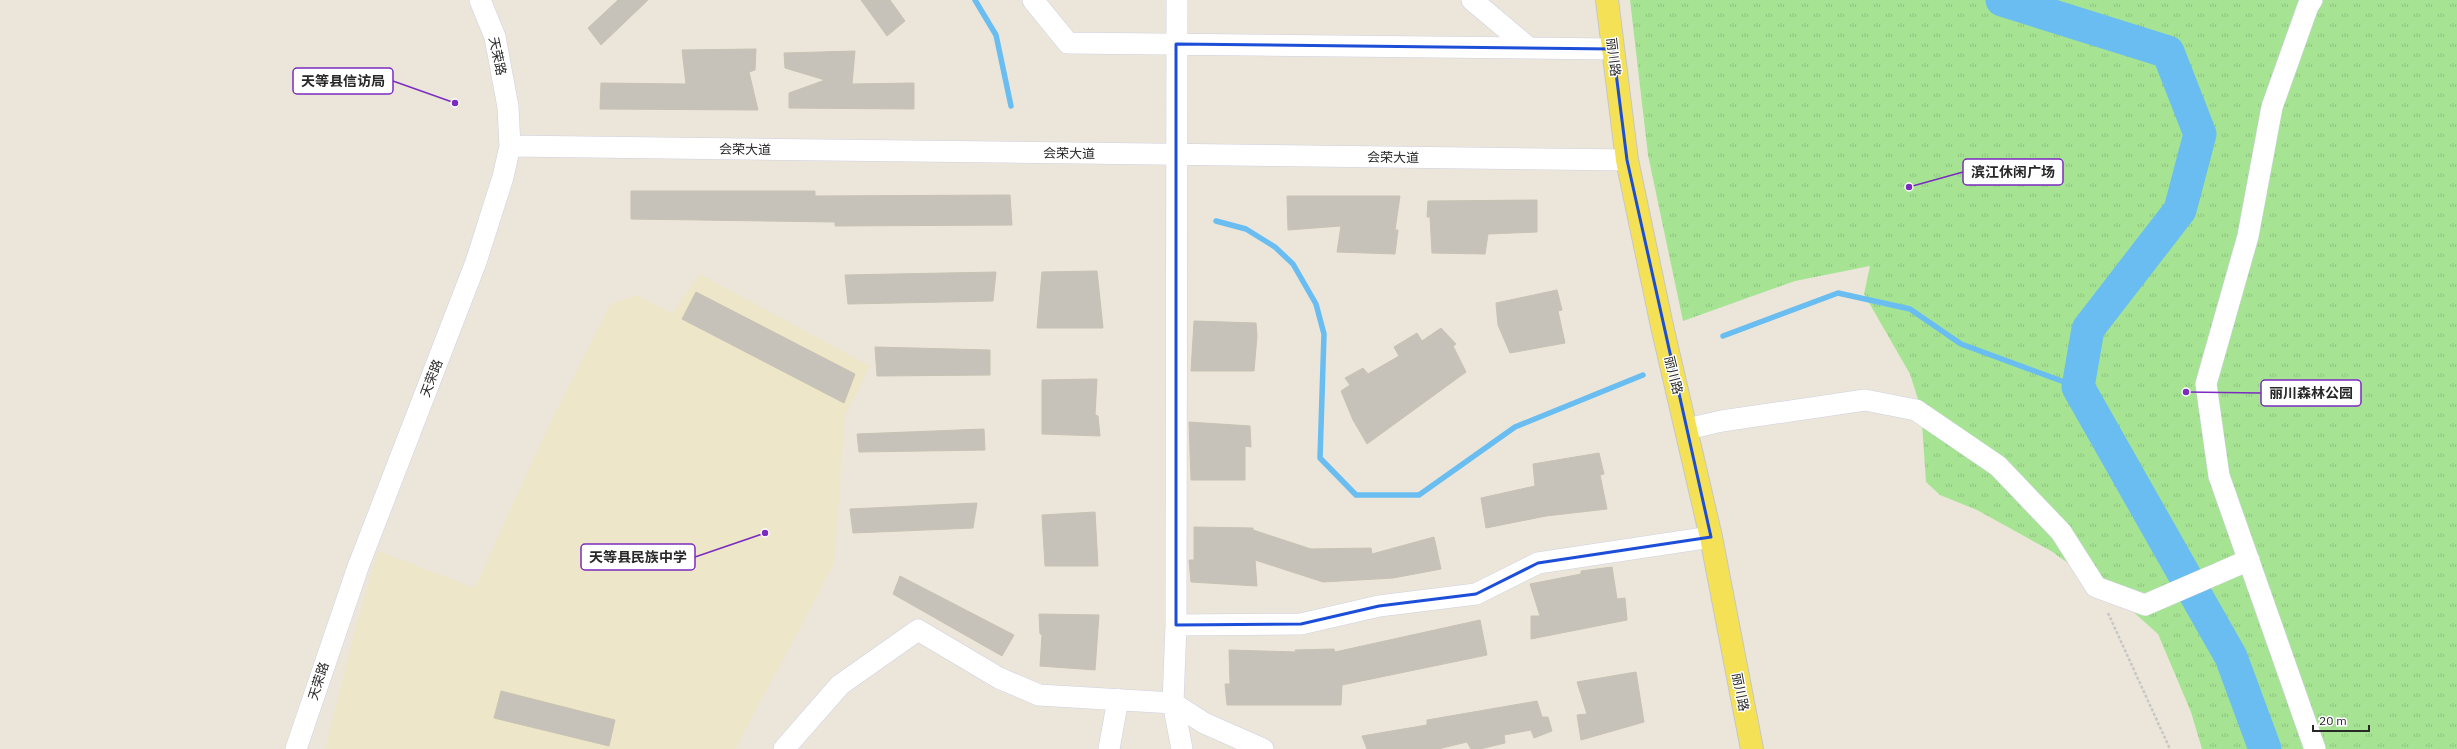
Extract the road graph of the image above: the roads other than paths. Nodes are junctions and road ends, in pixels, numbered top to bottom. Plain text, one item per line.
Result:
1 (480, 0) edge
2 (1033, 0) edge
3 (1177, 0) edge
4 (1472, 0) edge
5 (1606, 0) edge
6 (2312, 0) edge
7 (1176, 44) junction
8 (1529, 48) junction
9 (1613, 50) junction
10 (510, 146) junction
11 (1176, 154) junction
12 (1627, 160) junction
13 (1687, 429) junction
14 (1711, 537) junction
15 (2249, 560) junction
16 (1176, 625) junction
17 (1118, 699) junction
18 (1173, 703) junction
19 (296, 749) edge
20 (784, 749) edge
21 (1110, 749) edge
22 (1182, 749) edge
23 (1263, 749) edge
24 (1752, 749) edge
25 (2315, 749) edge

1 - 10 street, 天荣路
2 - 7 street
3 - 7 street
4 - 8 street
5 - 9 main road, 丽川路
6 - 15 street
7 - 8 street
7 - 11 street
8 - 9 street
9 - 12 main road, 丽川路
10 - 11 street, 会荣大道
10 - 19 street, 天荣路
11 - 12 street, 会荣大道
11 - 16 street
12 - 13 main road, 丽川路
13 - 14 main road, 丽川路
13 - 15 street
14 - 16 street
14 - 24 main road, 丽川路
15 - 25 street
16 - 18 street
17 - 18 street
17 - 20 street
17 - 21 street
18 - 22 street
18 - 23 street

